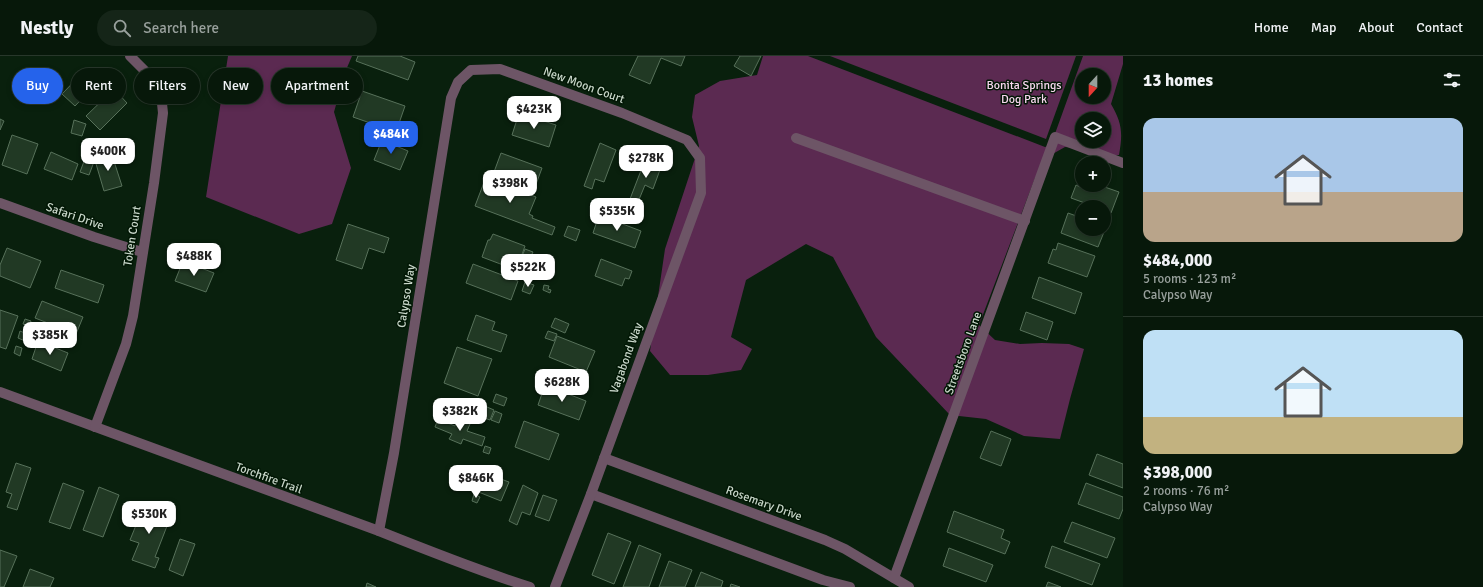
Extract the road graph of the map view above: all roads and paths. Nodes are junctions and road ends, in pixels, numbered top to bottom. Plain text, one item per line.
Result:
1 (130, 56) edge
2 (471, 70) joint
3 (796, 138) dead end
4 (700, 158) joint
5 (1123, 163) edge
6 (0, 203) edge
7 (1025, 221) junction
8 (142, 252) junction
9 (0, 392) edge
10 (96, 427) junction
11 (604, 458) junction
12 (591, 494) junction
13 (379, 531) junction
14 (894, 578) junction
15 (530, 587) edge
16 (555, 587) edge
17 (850, 587) edge
18 (909, 587) edge

1 - 8 street, Token Court
2 - 4 street, New Moon Court
2 - 13 street, Calypso Way
3 - 7 street
4 - 11 street, Vagabond Way
5 - 7 street, Streetsboro Lane
6 - 8 street, Safari Drive
7 - 14 street, Streetsboro Lane
8 - 10 street, Token Court
9 - 10 street, Torchfire Trail
10 - 13 street, Torchfire Trail
11 - 12 street, Vagabond Way
11 - 14 street, Rosemary Drive
12 - 16 street, Vagabond Way
12 - 17 street
13 - 15 street, Torchfire Trail
14 - 18 street, Rosemary Drive

